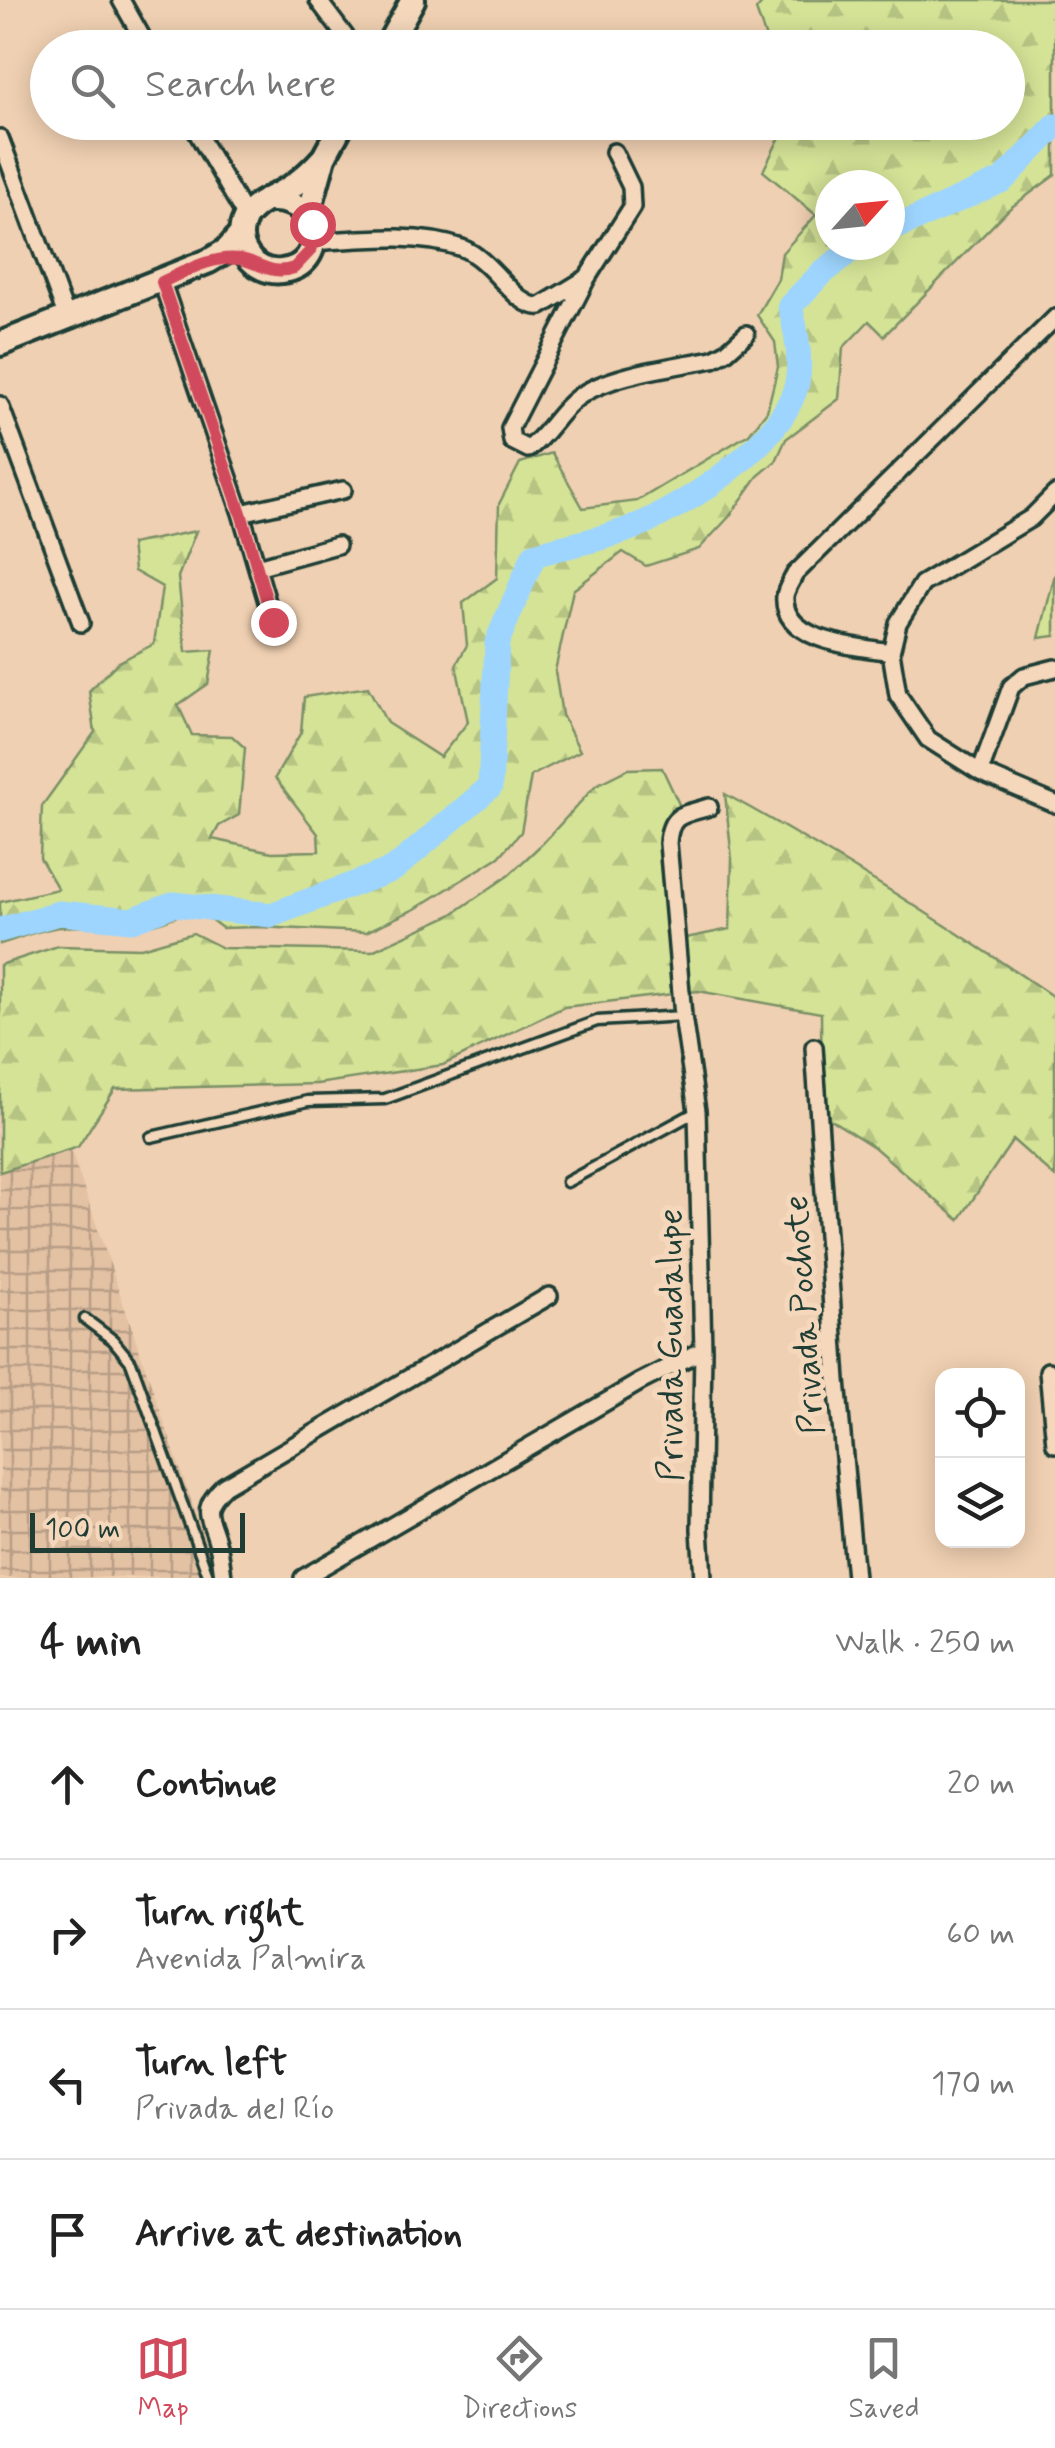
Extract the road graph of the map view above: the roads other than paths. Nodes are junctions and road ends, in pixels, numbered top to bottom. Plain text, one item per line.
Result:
1 (121, 0) edge
2 (318, 0) edge
3 (413, 0) edge
4 (138, 30) edge
5 (340, 30) edge
6 (396, 30) edge
7 (0, 138) edge
8 (200, 140) edge
9 (334, 140) edge
10 (614, 152) dead end
11 (324, 158) junction
12 (270, 200) junction
13 (308, 216) junction
14 (243, 226) junction
15 (313, 242) junction
16 (209, 261) junction
17 (254, 263) junction
18 (587, 278) junction
19 (162, 282) junction
20 (67, 318) junction
21 (1055, 318) edge
22 (746, 334) dead end
23 (0, 344) edge
24 (0, 405) edge
25 (343, 490) dead end
26 (1055, 494) edge
27 (241, 513) junction
28 (337, 545) dead end
29 (256, 567) junction
30 (273, 622) dead end
31 (81, 623) dead end
32 (891, 652) junction
33 (1055, 668) edge
34 (980, 772) junction
35 (1055, 804) edge
36 (709, 807) dead end
37 (683, 1016) junction
38 (814, 1046) dead end
39 (697, 1111) junction
40 (151, 1137) dead end
41 (567, 1182) dead end
42 (549, 1296) dead end
43 (84, 1319) dead end
44 (703, 1350) junction
45 (1048, 1371) dead end
46 (1055, 1444) edge
47 (209, 1578) edge
48 (223, 1578) edge
49 (303, 1578) edge
50 (703, 1578) edge
51 (855, 1578) edge

1 - 4 street
2 - 5 street
3 - 6 main road
7 - 20 street
8 - 14 street
9 - 11 main road
10 - 18 street
11 - 12 main road
11 - 13 main road
12 - 13 main road
12 - 14 main road
13 - 15 main road
14 - 16 main road
14 - 17 main road
15 - 17 main road
15 - 18 street
16 - 17 main road
16 - 19 main road
18 - 22 street
19 - 20 main road
19 - 27 street
20 - 23 main road
21 - 32 street
24 - 31 street
25 - 27 street
26 - 32 street
27 - 29 street
28 - 29 street
29 - 30 street
32 - 34 street
33 - 34 street
34 - 35 street
36 - 37 street, Privada Guadalupe
37 - 39 street, Privada Guadalupe
37 - 40 lane
38 - 51 street, Privada Pochote
39 - 41 lane
39 - 44 street, Privada Guadalupe
42 - 48 street
43 - 47 lane
44 - 49 street
44 - 50 street, Privada Guadalupe
45 - 46 street

